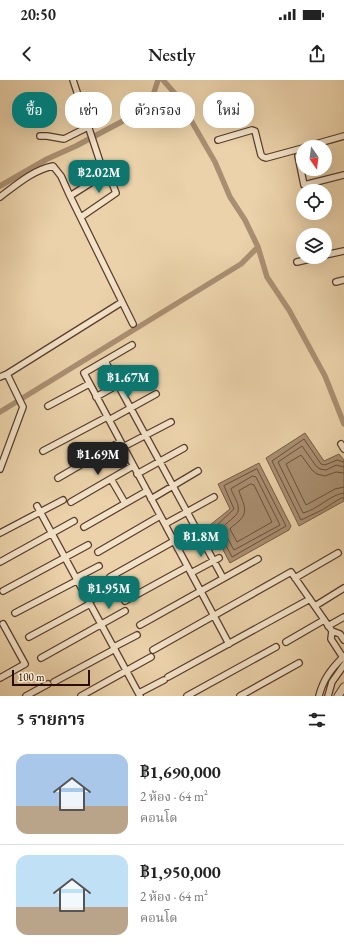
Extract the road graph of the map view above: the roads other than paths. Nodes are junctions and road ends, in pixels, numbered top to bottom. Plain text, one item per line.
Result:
1 (73, 80) edge
2 (90, 130) junction
3 (40, 136) dead end
4 (344, 136) edge
5 (218, 140) dead end
6 (329, 140) edge
7 (296, 149) edge
8 (106, 167) dead end
9 (344, 175) edge
10 (302, 176) edge
11 (70, 196) junction
12 (0, 197) edge
13 (81, 217) junction
14 (344, 250) edge
15 (332, 253) edge
16 (344, 280) edge
17 (336, 282) dead end
18 (122, 302) junction
19 (133, 324) dead end
20 (132, 344) dead end
21 (105, 361) junction
22 (144, 370) dead end
23 (7, 374) junction
24 (0, 377) edge
25 (89, 384) junction
26 (118, 385) junction
27 (156, 394) dead end
28 (96, 397) junction
29 (48, 406) dead end
30 (130, 408) junction
31 (108, 419) junction
32 (171, 422) dead end
33 (145, 435) junction
34 (122, 444) junction
35 (184, 448) dead end
36 (43, 451) dead end
37 (160, 462) junction
38 (133, 466) junction
39 (0, 469) edge
40 (198, 471) dead end
41 (137, 474) junction
42 (58, 478) dead end
43 (111, 479) junction
44 (172, 486) junction
45 (147, 491) junction
46 (214, 497) dead end
47 (151, 499) junction
48 (64, 500) dead end
49 (72, 502) dead end
50 (125, 503) junction
51 (39, 509) junction
52 (187, 512) junction
53 (160, 516) junction
54 (74, 521) dead end
55 (165, 524) junction
56 (84, 527) dead end
57 (0, 533) edge
58 (52, 533) junction
59 (203, 536) junction
60 (174, 541) junction
61 (88, 545) dead end
62 (178, 549) junction
63 (98, 552) dead end
64 (338, 553) dead end
65 (65, 557) junction
66 (258, 559) dead end
67 (216, 560) junction
68 (0, 562) edge
69 (99, 566) dead end
70 (187, 567) junction
71 (191, 573) junction
72 (110, 577) dead end
73 (223, 578) junction
74 (295, 578) junction
75 (77, 579) junction
76 (344, 588) edge
77 (112, 589) dead end
78 (3, 591) dead end
79 (200, 591) junction
80 (310, 599) junction
81 (125, 601) dead end
82 (90, 603) junction
83 (315, 606) junction
84 (125, 611) dead end
85 (15, 613) dead end
86 (214, 616) junction
87 (344, 617) edge
88 (324, 620) junction
89 (101, 623) junction
90 (3, 624) dead end
91 (140, 625) dead end
92 (330, 628) junction
93 (137, 635) dead end
94 (29, 637) dead end
95 (344, 640) edge
96 (286, 642) dead end
97 (229, 644) junction
98 (276, 646) dead end
99 (114, 648) junction
100 (153, 650) dead end
101 (151, 657) dead end
102 (344, 657) edge
103 (41, 658) dead end
104 (299, 663) dead end
105 (344, 666) edge
106 (126, 670) junction
107 (0, 677) edge
108 (344, 687) edge
109 (139, 695) edge
110 (26, 696) edge
111 (81, 696) edge
112 (187, 696) edge
113 (240, 696) edge
114 (321, 696) edge
115 (338, 696) edge

1 - 2 street
2 - 3 street
2 - 11 street
4 - 6 street
5 - 7 street
8 - 13 street
9 - 10 street
11 - 12 street
11 - 13 street
13 - 18 street
14 - 15 street
16 - 17 street
18 - 19 street
18 - 23 street
20 - 21 street
21 - 25 street
21 - 26 street
22 - 26 street
23 - 24 street
23 - 39 street
25 - 28 street
25 - 29 street
26 - 28 street
26 - 30 street
27 - 30 street
28 - 31 street
30 - 31 street
30 - 33 street
31 - 34 street
31 - 36 street
32 - 33 street
33 - 34 street
33 - 37 street
34 - 38 street
34 - 42 street
35 - 37 street
37 - 41 street
37 - 44 street
38 - 41 street
38 - 43 street
40 - 44 street
41 - 45 street
43 - 49 street
43 - 50 street
44 - 47 street
44 - 52 street
45 - 47 street
45 - 50 street
46 - 52 street
47 - 53 street
48 - 51 street
50 - 56 street
51 - 57 street
51 - 58 street
52 - 55 street
52 - 59 street
53 - 55 street
53 - 63 street
54 - 58 street
55 - 60 street
58 - 65 street
58 - 68 street
59 - 62 street
59 - 67 street
60 - 62 street
60 - 72 street
61 - 65 street
62 - 70 street
64 - 74 street
65 - 75 street
65 - 78 street
66 - 73 street
67 - 71 street
67 - 73 street
69 - 75 street
70 - 71 street
70 - 81 street
71 - 79 street
73 - 79 street
74 - 80 street
74 - 86 street
75 - 82 street
75 - 85 street
76 - 83 street
77 - 82 street
79 - 86 street
79 - 91 street
80 - 83 street
80 - 97 street
82 - 89 street
82 - 94 street
83 - 88 street
84 - 89 street
86 - 97 street
86 - 100 street
87 - 92 street
88 - 92 street
88 - 96 street
89 - 99 street
89 - 103 street
90 - 107 street
92 - 95 street
92 - 102 street
93 - 99 street
97 - 109 street
98 - 112 street
99 - 106 street
99 - 110 street
101 - 106 street
102 - 114 street
104 - 113 street
105 - 114 street
106 - 109 street
106 - 111 street
108 - 115 street

